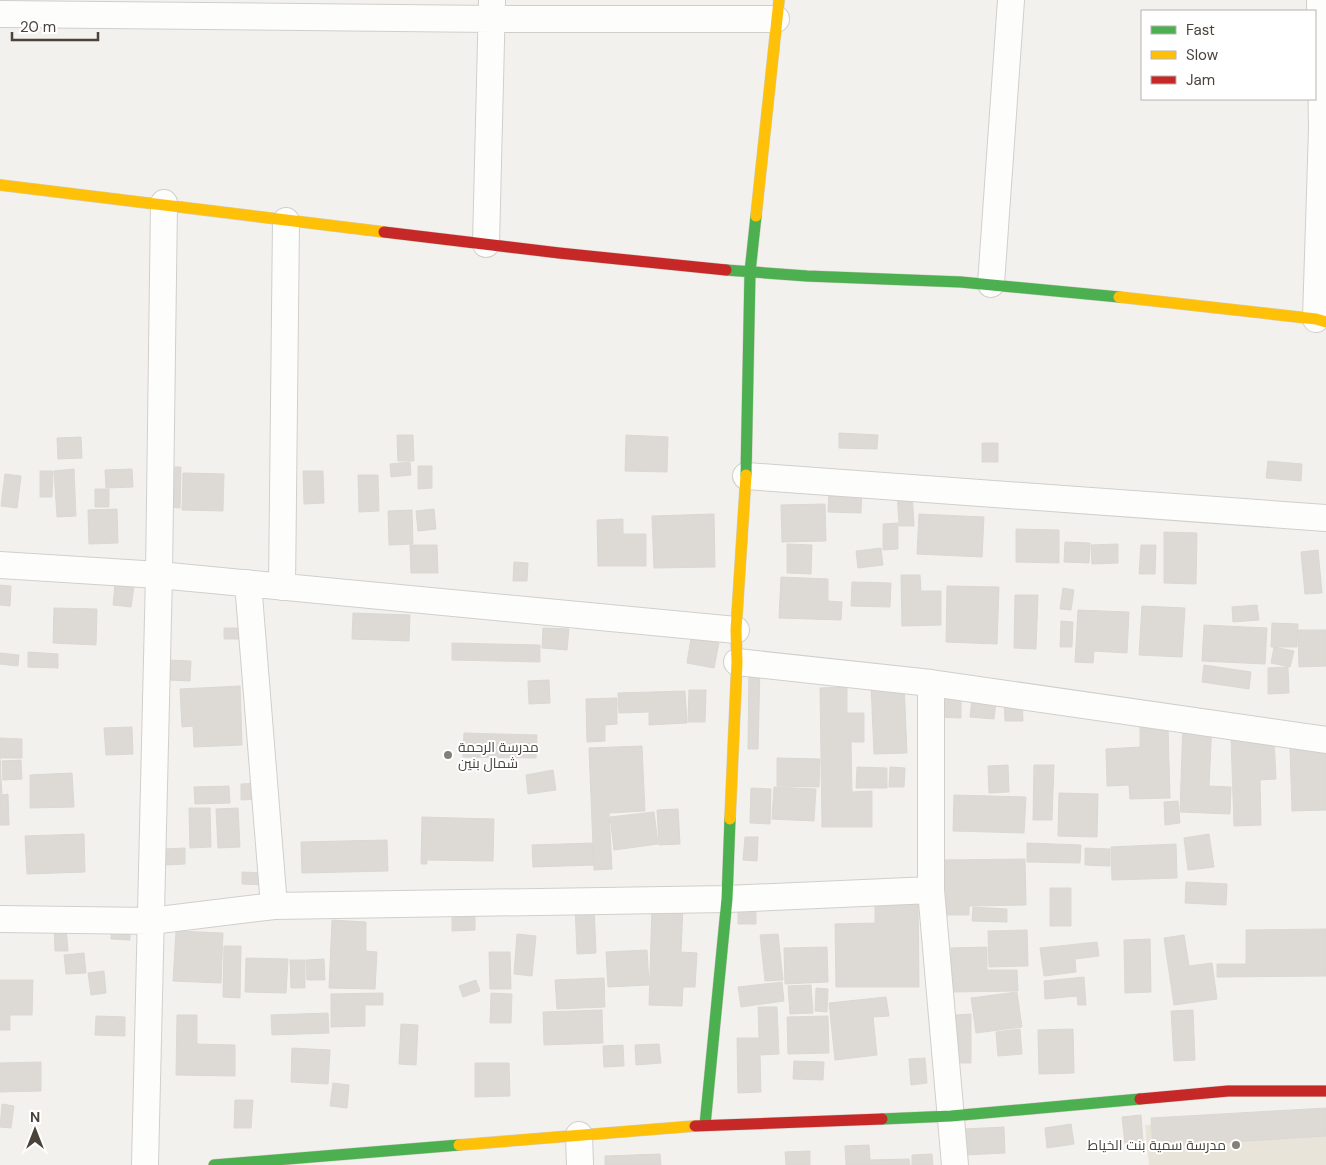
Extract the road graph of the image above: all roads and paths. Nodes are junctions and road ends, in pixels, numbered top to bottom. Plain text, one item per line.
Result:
1 (1011, 0) edge
2 (1320, 0) edge
3 (492, 9) edge
4 (777, 10) edge
5 (0, 14) edge
6 (1324, 129) edge
7 (0, 185) edge
8 (164, 204) junction
9 (286, 220) junction
10 (486, 244) junction
11 (750, 272) junction
12 (991, 284) junction
13 (1321, 321) edge
14 (746, 476) junction
15 (1326, 518) edge
16 (0, 565) edge
17 (159, 575) junction
18 (248, 583) junction
19 (282, 587) junction
20 (736, 630) junction
21 (737, 662) junction
22 (930, 683) junction
23 (1326, 740) edge
24 (931, 890) junction
25 (727, 899) junction
26 (274, 906) junction
27 (0, 919) edge
28 (151, 921) junction
29 (1326, 1091) edge
30 (951, 1116) junction
31 (705, 1125) junction
32 (579, 1135) junction
33 (145, 1165) edge
34 (214, 1165) edge
35 (580, 1165) edge
36 (955, 1165) edge

1 - 12 street
2 - 6 street
3 - 4 street
3 - 5 street
3 - 10 street
4 - 11 street
6 - 13 street
7 - 8 street
8 - 9 street
8 - 17 street
9 - 10 street
9 - 19 street
10 - 11 street
11 - 12 street
11 - 14 street
12 - 13 street
14 - 15 street
14 - 20 street
16 - 17 street
17 - 18 street
17 - 28 street
18 - 19 street
18 - 26 street
19 - 20 street
20 - 21 street
21 - 22 street
21 - 25 street
22 - 23 street
22 - 24 street
24 - 25 street
24 - 30 street
25 - 26 street
25 - 31 street
26 - 28 street
27 - 28 street
28 - 33 street
29 - 30 street
30 - 31 street
30 - 36 street
31 - 32 street
32 - 34 street
32 - 35 street

